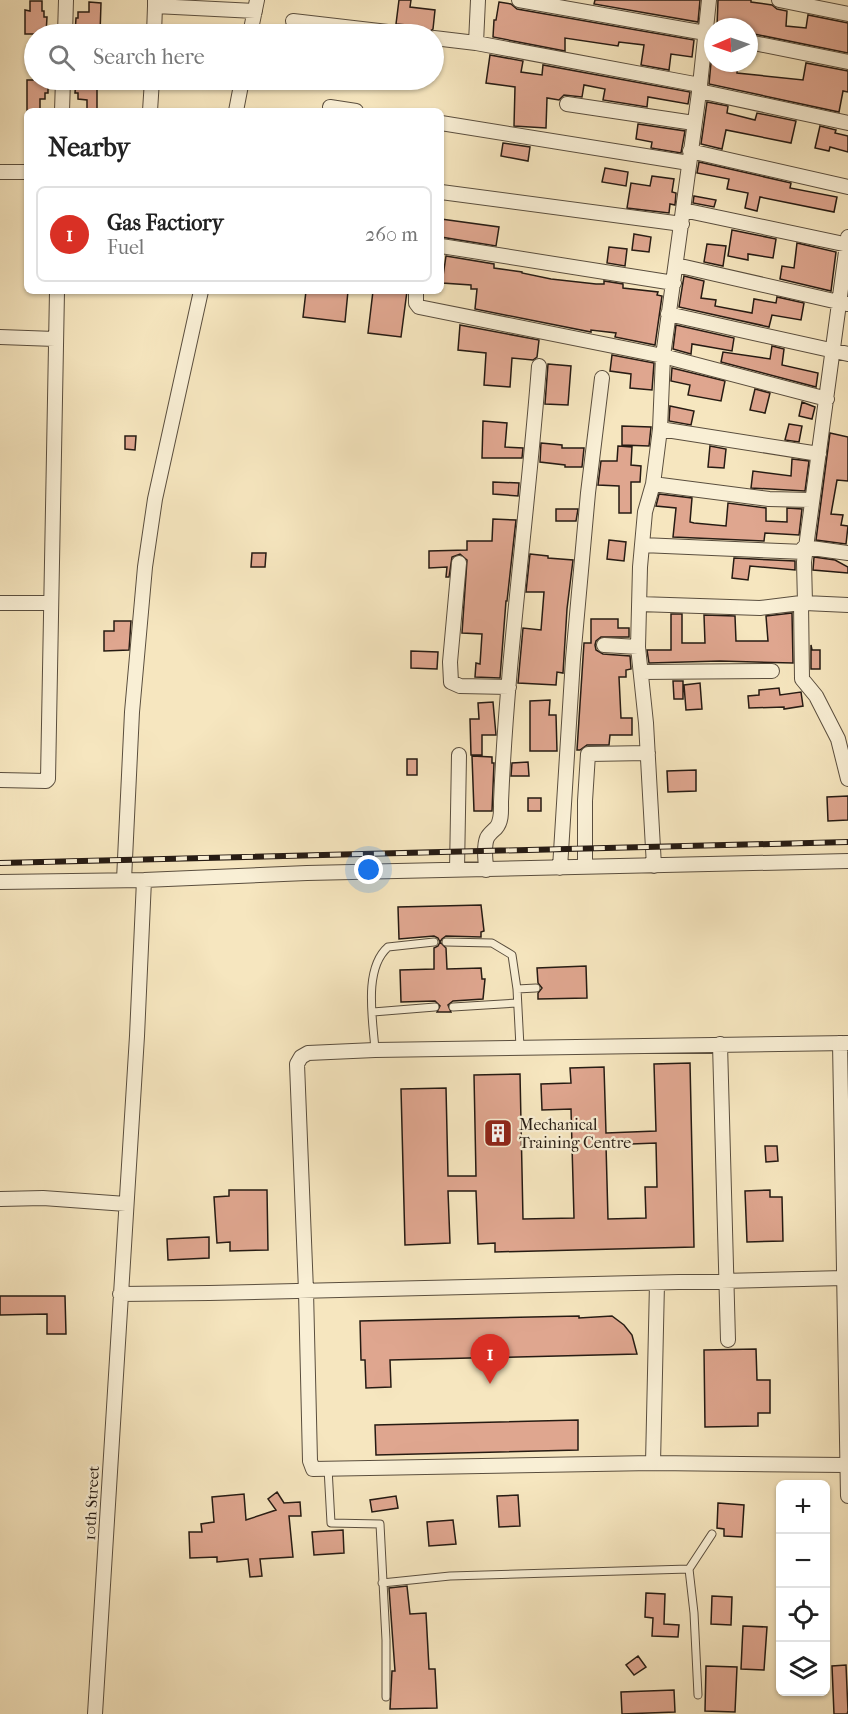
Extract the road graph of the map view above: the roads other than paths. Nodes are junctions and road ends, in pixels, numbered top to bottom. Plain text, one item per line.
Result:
1 (66, 0) edge
2 (478, 0) edge
3 (519, 0) edge
4 (709, 0) edge
5 (779, 0) edge
6 (155, 3) edge
7 (256, 5) edge
8 (848, 14) edge
9 (709, 18) edge
10 (292, 21) dead end
11 (65, 24) edge
12 (154, 24) edge
13 (252, 24) edge
14 (318, 24) edge
15 (704, 33) edge
16 (444, 39) edge
17 (476, 43) junction
18 (758, 44) edge
19 (704, 61) edge
20 (848, 62) edge
21 (699, 88) junction
22 (63, 90) edge
23 (151, 90) edge
24 (240, 90) edge
25 (567, 104) dead end
26 (330, 107) dead end
27 (63, 108) edge
28 (150, 108) edge
29 (237, 108) edge
30 (336, 108) edge
31 (444, 123) edge
32 (694, 123) junction
33 (848, 123) edge
34 (690, 157) junction
35 (0, 172) edge
36 (24, 172) edge
37 (848, 187) edge
38 (444, 192) edge
39 (682, 217) junction
40 (848, 242) edge
41 (444, 246) edge
42 (676, 265) junction
43 (674, 284) junction
44 (57, 294) edge
45 (200, 294) edge
46 (416, 294) edge
47 (844, 304) edge
48 (668, 314) junction
49 (0, 337) edge
50 (55, 339) junction
51 (833, 351) junction
52 (848, 354) edge
53 (663, 356) junction
54 (539, 366) dead end
55 (602, 378) dead end
56 (826, 399) junction
57 (660, 429) junction
58 (819, 454) junction
59 (653, 484) junction
60 (811, 501) junction
61 (642, 545) junction
62 (805, 549) junction
63 (848, 553) edge
64 (459, 563) dead end
65 (0, 603) edge
66 (50, 603) junction
67 (803, 603) junction
68 (639, 604) junction
69 (848, 605) edge
70 (604, 645) dead end
71 (638, 647) junction
72 (772, 671) dead end
73 (641, 672) junction
74 (509, 687) junction
75 (648, 753) junction
76 (567, 754) junction
77 (588, 754) junction
78 (459, 755) dead end
79 (848, 779) edge
80 (0, 780) edge
81 (848, 861) edge
82 (654, 866) junction
83 (585, 867) junction
84 (560, 868) junction
85 (457, 870) junction
86 (486, 870) junction
87 (124, 880) junction
88 (144, 880) junction
89 (0, 882) edge
90 (434, 942) dead end
91 (446, 942) dead end
92 (536, 988) dead end
93 (518, 989) junction
94 (517, 1003) junction
95 (435, 1007) dead end
96 (453, 1007) dead end
97 (373, 1012) junction
98 (844, 1043) edge
99 (720, 1044) junction
100 (520, 1047) junction
101 (375, 1050) junction
102 (844, 1158) edge
103 (0, 1199) edge
104 (126, 1204) junction
105 (844, 1278) junction
106 (726, 1281) junction
107 (657, 1283) junction
108 (306, 1291) junction
109 (120, 1293) junction
110 (728, 1340) dead end
111 (653, 1463) junction
112 (846, 1465) junction
113 (328, 1468) junction
114 (848, 1496) edge
115 (712, 1534) dead end
116 (689, 1569) junction
117 (382, 1583) junction
118 (698, 1695) dead end
119 (386, 1697) dead end
120 (95, 1714) edge

1 - 11 street
2 - 17 street
3 - 15 street
4 - 9 street
5 - 8 street
6 - 7 street
6 - 12 street
7 - 13 street
10 - 14 street
16 - 17 street
17 - 21 street
18 - 20 street
19 - 21 street
21 - 32 street
21 - 33 street
22 - 27 street
23 - 28 street
24 - 29 street
25 - 32 street
26 - 30 street
31 - 34 street
32 - 34 street
34 - 37 street
34 - 39 street
35 - 36 street
38 - 39 street
39 - 40 street
39 - 42 street
40 - 47 street
41 - 43 street
42 - 43 street
42 - 47 street
43 - 48 street
44 - 50 street
45 - 87 street
46 - 53 street
47 - 51 street
48 - 51 street
48 - 53 street
49 - 50 street
50 - 66 street
51 - 52 street
51 - 56 street
53 - 56 street
53 - 57 street
54 - 74 street
55 - 76 street
56 - 58 street
57 - 58 street
57 - 59 street
58 - 60 street
59 - 60 street
59 - 61 street
60 - 62 street
61 - 62 street
61 - 68 street
62 - 63 street
62 - 67 street
64 - 74 street
65 - 66 street
66 - 80 street
67 - 68 street
67 - 69 street
67 - 79 street
68 - 71 street
70 - 71 street
71 - 73 street
72 - 73 street
73 - 75 street
74 - 86 street
75 - 77 street
75 - 82 street
76 - 77 street
76 - 84 street
77 - 83 street
78 - 85 street
81 - 82 street
82 - 83 street
83 - 84 street
84 - 86 street
85 - 86 street
85 - 88 street
87 - 88 street
87 - 89 street
88 - 104 street, 10th Street
90 - 97 lane
91 - 93 lane
92 - 93 lane
93 - 94 lane
94 - 96 lane
94 - 100 lane
95 - 97 lane
97 - 101 lane
98 - 99 street
98 - 102 street
99 - 100 street
99 - 106 street
100 - 101 street
101 - 108 street
102 - 105 street
103 - 104 street
104 - 109 street, 10th Street
105 - 106 street
105 - 112 street
106 - 107 street
106 - 110 street
107 - 108 street
107 - 111 street
108 - 109 street
108 - 113 street
109 - 120 street, 10th Street
111 - 112 street
111 - 113 street
112 - 114 street
113 - 117 lane
115 - 116 lane
116 - 117 lane
116 - 118 lane
117 - 119 lane

